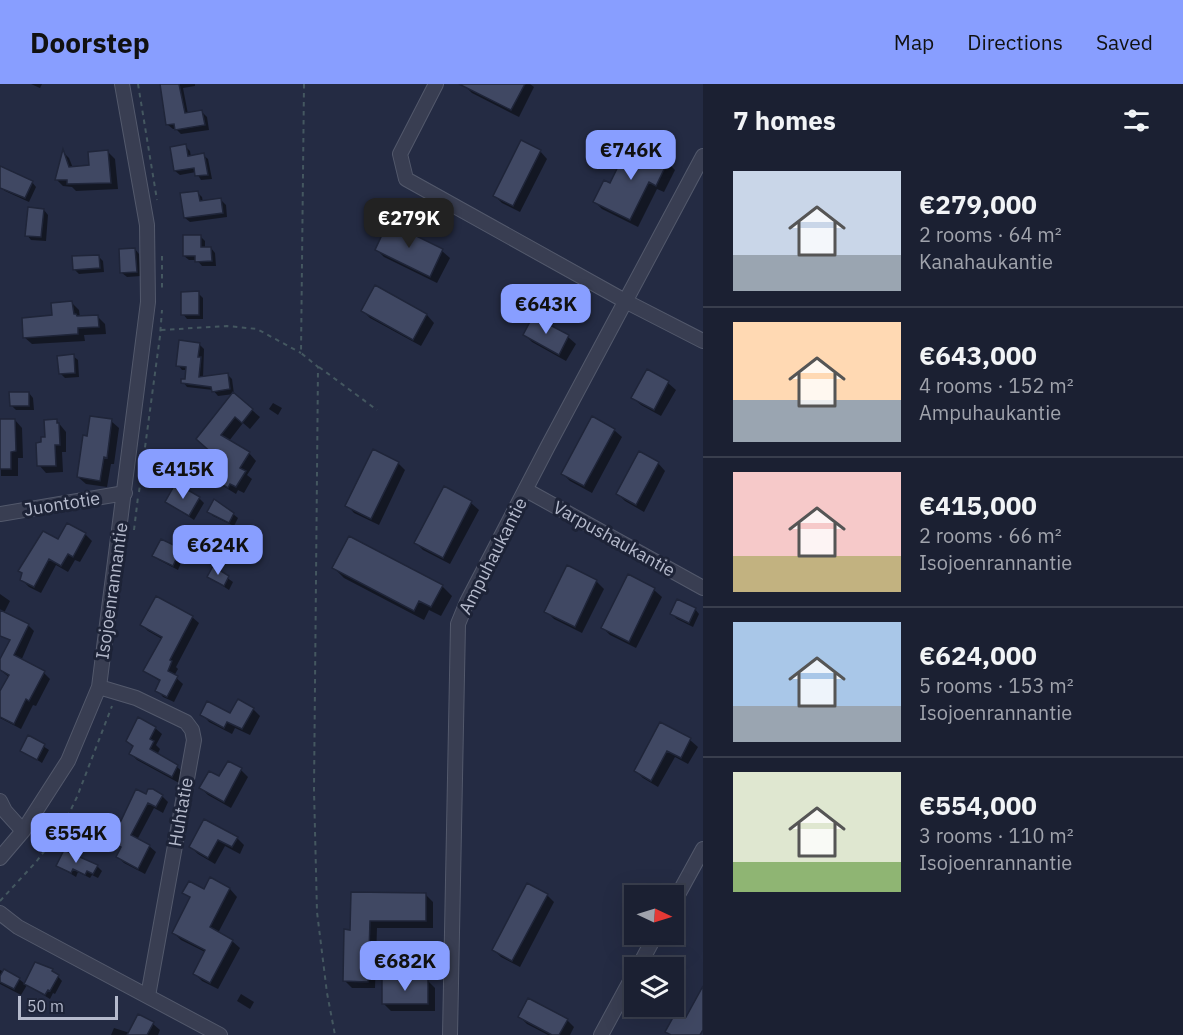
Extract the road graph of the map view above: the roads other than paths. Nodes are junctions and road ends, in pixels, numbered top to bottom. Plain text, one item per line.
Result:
1 (122, 84) edge
2 (436, 84) edge
3 (703, 156) edge
4 (626, 301) junction
5 (703, 341) edge
6 (526, 490) junction
7 (125, 493) junction
8 (0, 514) edge
9 (703, 588) edge
10 (99, 687) junction
11 (0, 801) edge
12 (23, 831) junction
13 (703, 849) edge
14 (0, 858) edge
15 (684, 885) edge
16 (0, 913) edge
17 (624, 992) edge
18 (148, 996) junction
19 (220, 1035) edge
20 (450, 1035) edge
21 (601, 1035) edge

1 - 7 street, Isojoenrannantie
2 - 4 street
3 - 4 street, Ampuhaukantie
4 - 5 street
4 - 6 street, Ampuhaukantie
6 - 9 street, Varpushaukantie
6 - 20 street, Ampuhaukantie
7 - 8 street, Juontotie
7 - 10 street, Isojoenrannantie
10 - 12 street, Isojoenrannantie
10 - 18 street, Huhtatie
11 - 12 street
12 - 14 street, Isojoenrannantie
13 - 15 street
16 - 18 street
17 - 21 street
18 - 19 street

